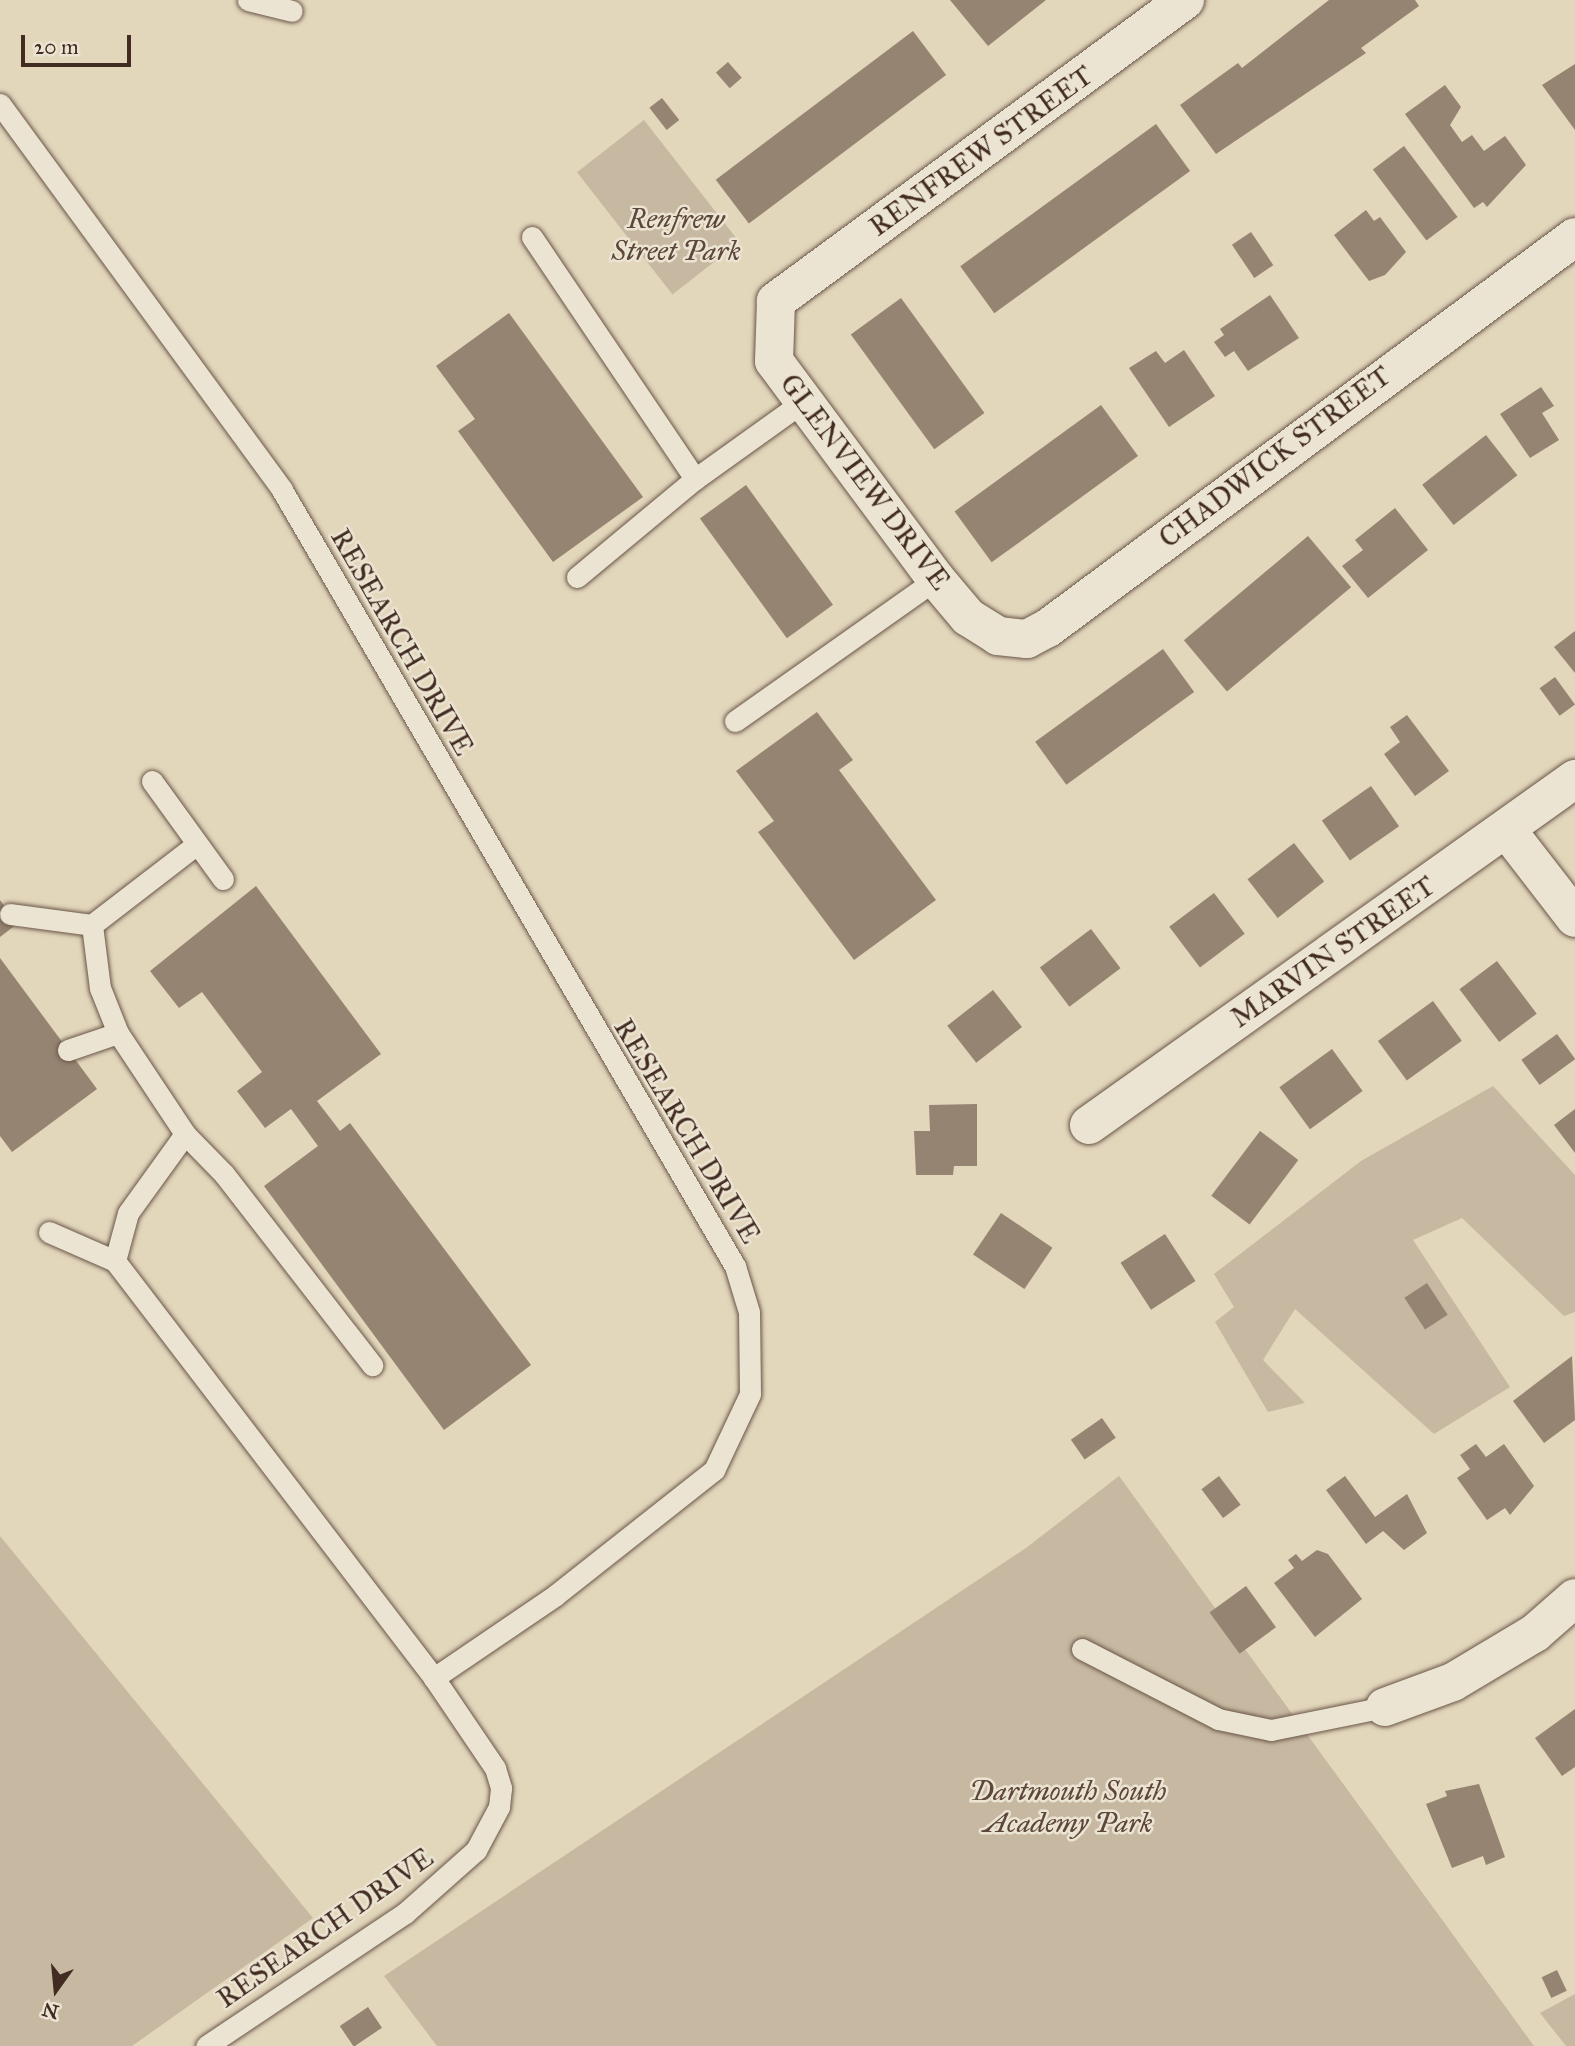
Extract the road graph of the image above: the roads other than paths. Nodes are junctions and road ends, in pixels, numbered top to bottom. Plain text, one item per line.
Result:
1 (248, 0) edge
2 (1185, 0) edge
3 (292, 11) dead end
4 (0, 104) edge
5 (531, 237) dead end
6 (1575, 237) edge
7 (776, 301) joint
8 (804, 401) junction
9 (695, 478) junction
10 (577, 578) dead end
11 (936, 579) junction
12 (968, 617) joint
13 (735, 721) dead end
14 (1575, 779) edge
15 (152, 781) dead end
16 (1507, 830) junction
17 (197, 844) junction
18 (223, 879) dead end
19 (10, 914) dead end
20 (1575, 918) edge
21 (92, 925) junction
22 (118, 1033) junction
23 (68, 1050) dead end
24 (1089, 1125) dead end
25 (185, 1134) junction
26 (49, 1232) dead end
27 (115, 1261) junction
28 (372, 1365) dead end
29 (1575, 1598) edge
30 (1083, 1649) dead end
31 (434, 1678) junction
32 (1385, 1707) joint
33 (206, 2046) edge

1 - 3 lane
2 - 7 street, RENFREW STREET
4 - 31 lane, RESEARCH DRIVE
5 - 9 lane
6 - 12 street, CHADWICK STREET
7 - 8 street, GLENVIEW DRIVE
8 - 9 lane
8 - 11 street, GLENVIEW DRIVE
9 - 10 lane
11 - 12 street, GLENVIEW DRIVE
11 - 13 lane
14 - 16 street, MARVIN STREET
15 - 17 lane
16 - 20 street
16 - 24 street, MARVIN STREET
17 - 18 lane
17 - 21 lane
19 - 21 lane
21 - 22 lane
22 - 23 lane
22 - 25 lane
25 - 27 lane
25 - 28 lane
26 - 27 lane
27 - 31 lane
29 - 32 street
30 - 32 lane
31 - 33 lane, RESEARCH DRIVE

